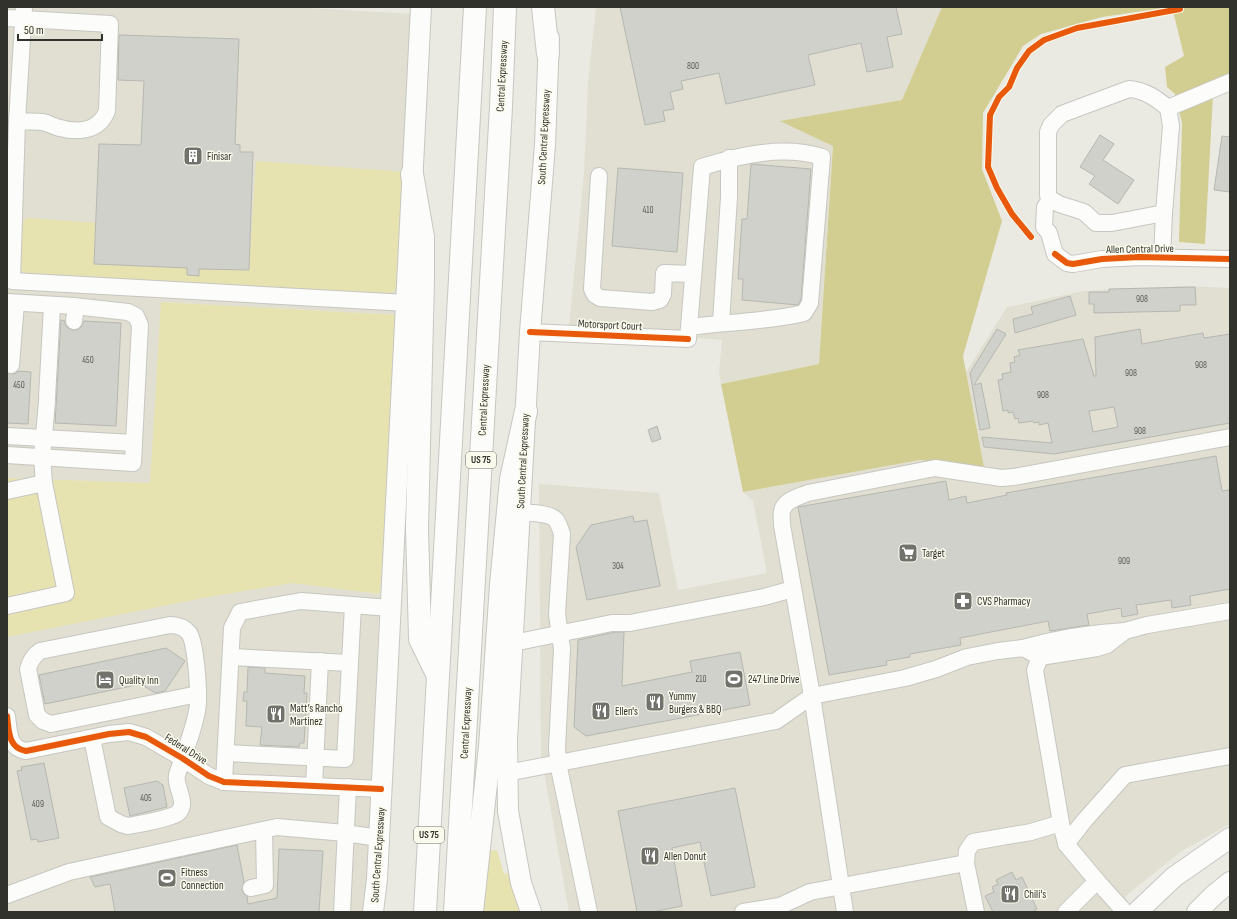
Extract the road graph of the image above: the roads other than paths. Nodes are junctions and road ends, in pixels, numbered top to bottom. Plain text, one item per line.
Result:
1 (421, 7) edge
2 (475, 7) edge
3 (505, 7) edge
4 (543, 7) edge
5 (551, 7) edge
6 (24, 13) edge
7 (7, 18) edge
8 (548, 54) junction
9 (1230, 82) edge
10 (1168, 108) junction
11 (17, 121) junction
12 (729, 158) junction
13 (412, 174) junction
14 (599, 176) dead end
15 (1048, 201) junction
16 (1164, 213) junction
17 (1162, 257) junction
18 (1230, 259) edge
19 (693, 274) junction
20 (9, 280) edge
21 (406, 302) junction
22 (12, 303) edge
23 (52, 306) junction
24 (721, 323) junction
25 (530, 332) junction
26 (689, 333) junction
27 (11, 365) dead end
28 (526, 411) junction
29 (7, 436) edge
30 (1230, 437) edge
31 (44, 438) junction
32 (134, 443) junction
33 (7, 455) edge
34 (42, 457) junction
35 (44, 483) junction
36 (7, 491) edge
37 (520, 512) junction
38 (793, 588) junction
39 (353, 605) junction
40 (7, 606) edge
41 (390, 608) junction
42 (1230, 611) edge
43 (1125, 631) junction
44 (560, 633) junction
45 (513, 643) junction
46 (1023, 648) junction
47 (230, 657) junction
48 (1040, 657) junction
49 (320, 661) junction
50 (350, 663) junction
51 (438, 675) junction
52 (198, 694) junction
53 (812, 696) junction
54 (7, 716) edge
55 (92, 738) junction
56 (226, 753) junction
57 (1230, 756) edge
58 (182, 758) junction
59 (315, 758) junction
60 (558, 763) junction
61 (507, 773) junction
62 (224, 782) junction
63 (314, 786) junction
64 (348, 788) junction
65 (382, 789) junction
66 (1061, 823) junction
67 (264, 830) junction
68 (345, 832) junction
69 (379, 838) junction
70 (1230, 838) edge
71 (1066, 844) junction
72 (966, 863) junction
73 (1097, 881) junction
74 (1230, 882) edge
75 (840, 886) junction
76 (251, 888) dead end
77 (7, 895) edge
78 (342, 912) edge
79 (374, 912) edge
80 (425, 912) edge
81 (455, 912) edge
82 (472, 912) edge
83 (530, 912) edge
84 (589, 912) edge
85 (743, 912) edge
86 (845, 912) edge
87 (976, 912) edge
88 (1066, 912) edge
89 (1125, 912) edge
90 (1137, 912) edge
91 (1197, 912) edge

1 - 13 main road, South Central Expressway
2 - 51 highway, US 75
3 - 81 highway, Central Expressway / US 75
4 - 8 highway
5 - 8 main road, South Central Expressway
6 - 7 street
6 - 11 street
6 - 11 street
8 - 25 main road, South Central Expressway
9 - 10 street
10 - 15 street
10 - 16 street
11 - 20 street
12 - 19 street
12 - 24 street
12 - 24 street, Motorsport Court
13 - 21 main road, South Central Expressway
13 - 51 highway
14 - 19 street
15 - 16 street
15 - 17 street, Allen Central Drive
16 - 17 street
17 - 18 street, Allen Central Drive
19 - 26 street
20 - 21 street
21 - 41 main road, South Central Expressway
22 - 23 street
22 - 27 street
23 - 31 street
23 - 32 street
24 - 26 street, Motorsport Court
25 - 26 street, Motorsport Court
25 - 28 main road, South Central Expressway
28 - 37 main road, South Central Expressway
28 - 82 highway
29 - 31 street
30 - 38 street
31 - 32 street
31 - 34 street
32 - 34 street
33 - 34 street
34 - 35 street
35 - 36 street
35 - 40 street
37 - 44 street
37 - 45 main road, South Central Expressway
38 - 44 street
38 - 53 street
39 - 41 street
39 - 47 street
39 - 50 street
41 - 65 main road, South Central Expressway
42 - 43 street
43 - 46 street
43 - 48 street
44 - 45 street
44 - 60 street
45 - 61 main road, South Central Expressway
46 - 48 street
46 - 53 street
47 - 49 street
47 - 56 street
48 - 66 street
49 - 50 street
49 - 59 street
50 - 59 street
51 - 80 highway, US 75
52 - 52 street
52 - 58 street
53 - 60 street
53 - 75 street
54 - 55 street, Federal Drive
55 - 58 street, Federal Drive
55 - 58 street
56 - 59 street
56 - 62 street
57 - 71 street
58 - 62 street, Federal Drive
59 - 63 street
60 - 61 street
60 - 84 street
61 - 83 main road, South Central Expressway
62 - 63 street, Federal Drive
63 - 64 street, Federal Drive
64 - 65 street, Federal Drive
64 - 68 street
65 - 69 main road, South Central Expressway
66 - 71 street
66 - 72 street
67 - 68 street
67 - 76 street
67 - 77 street
68 - 69 street
68 - 78 street
69 - 79 main road, South Central Expressway
70 - 90 main road
71 - 73 street
72 - 75 street
72 - 87 street
73 - 88 street
73 - 89 street
74 - 91 main road
75 - 85 street
75 - 86 street

